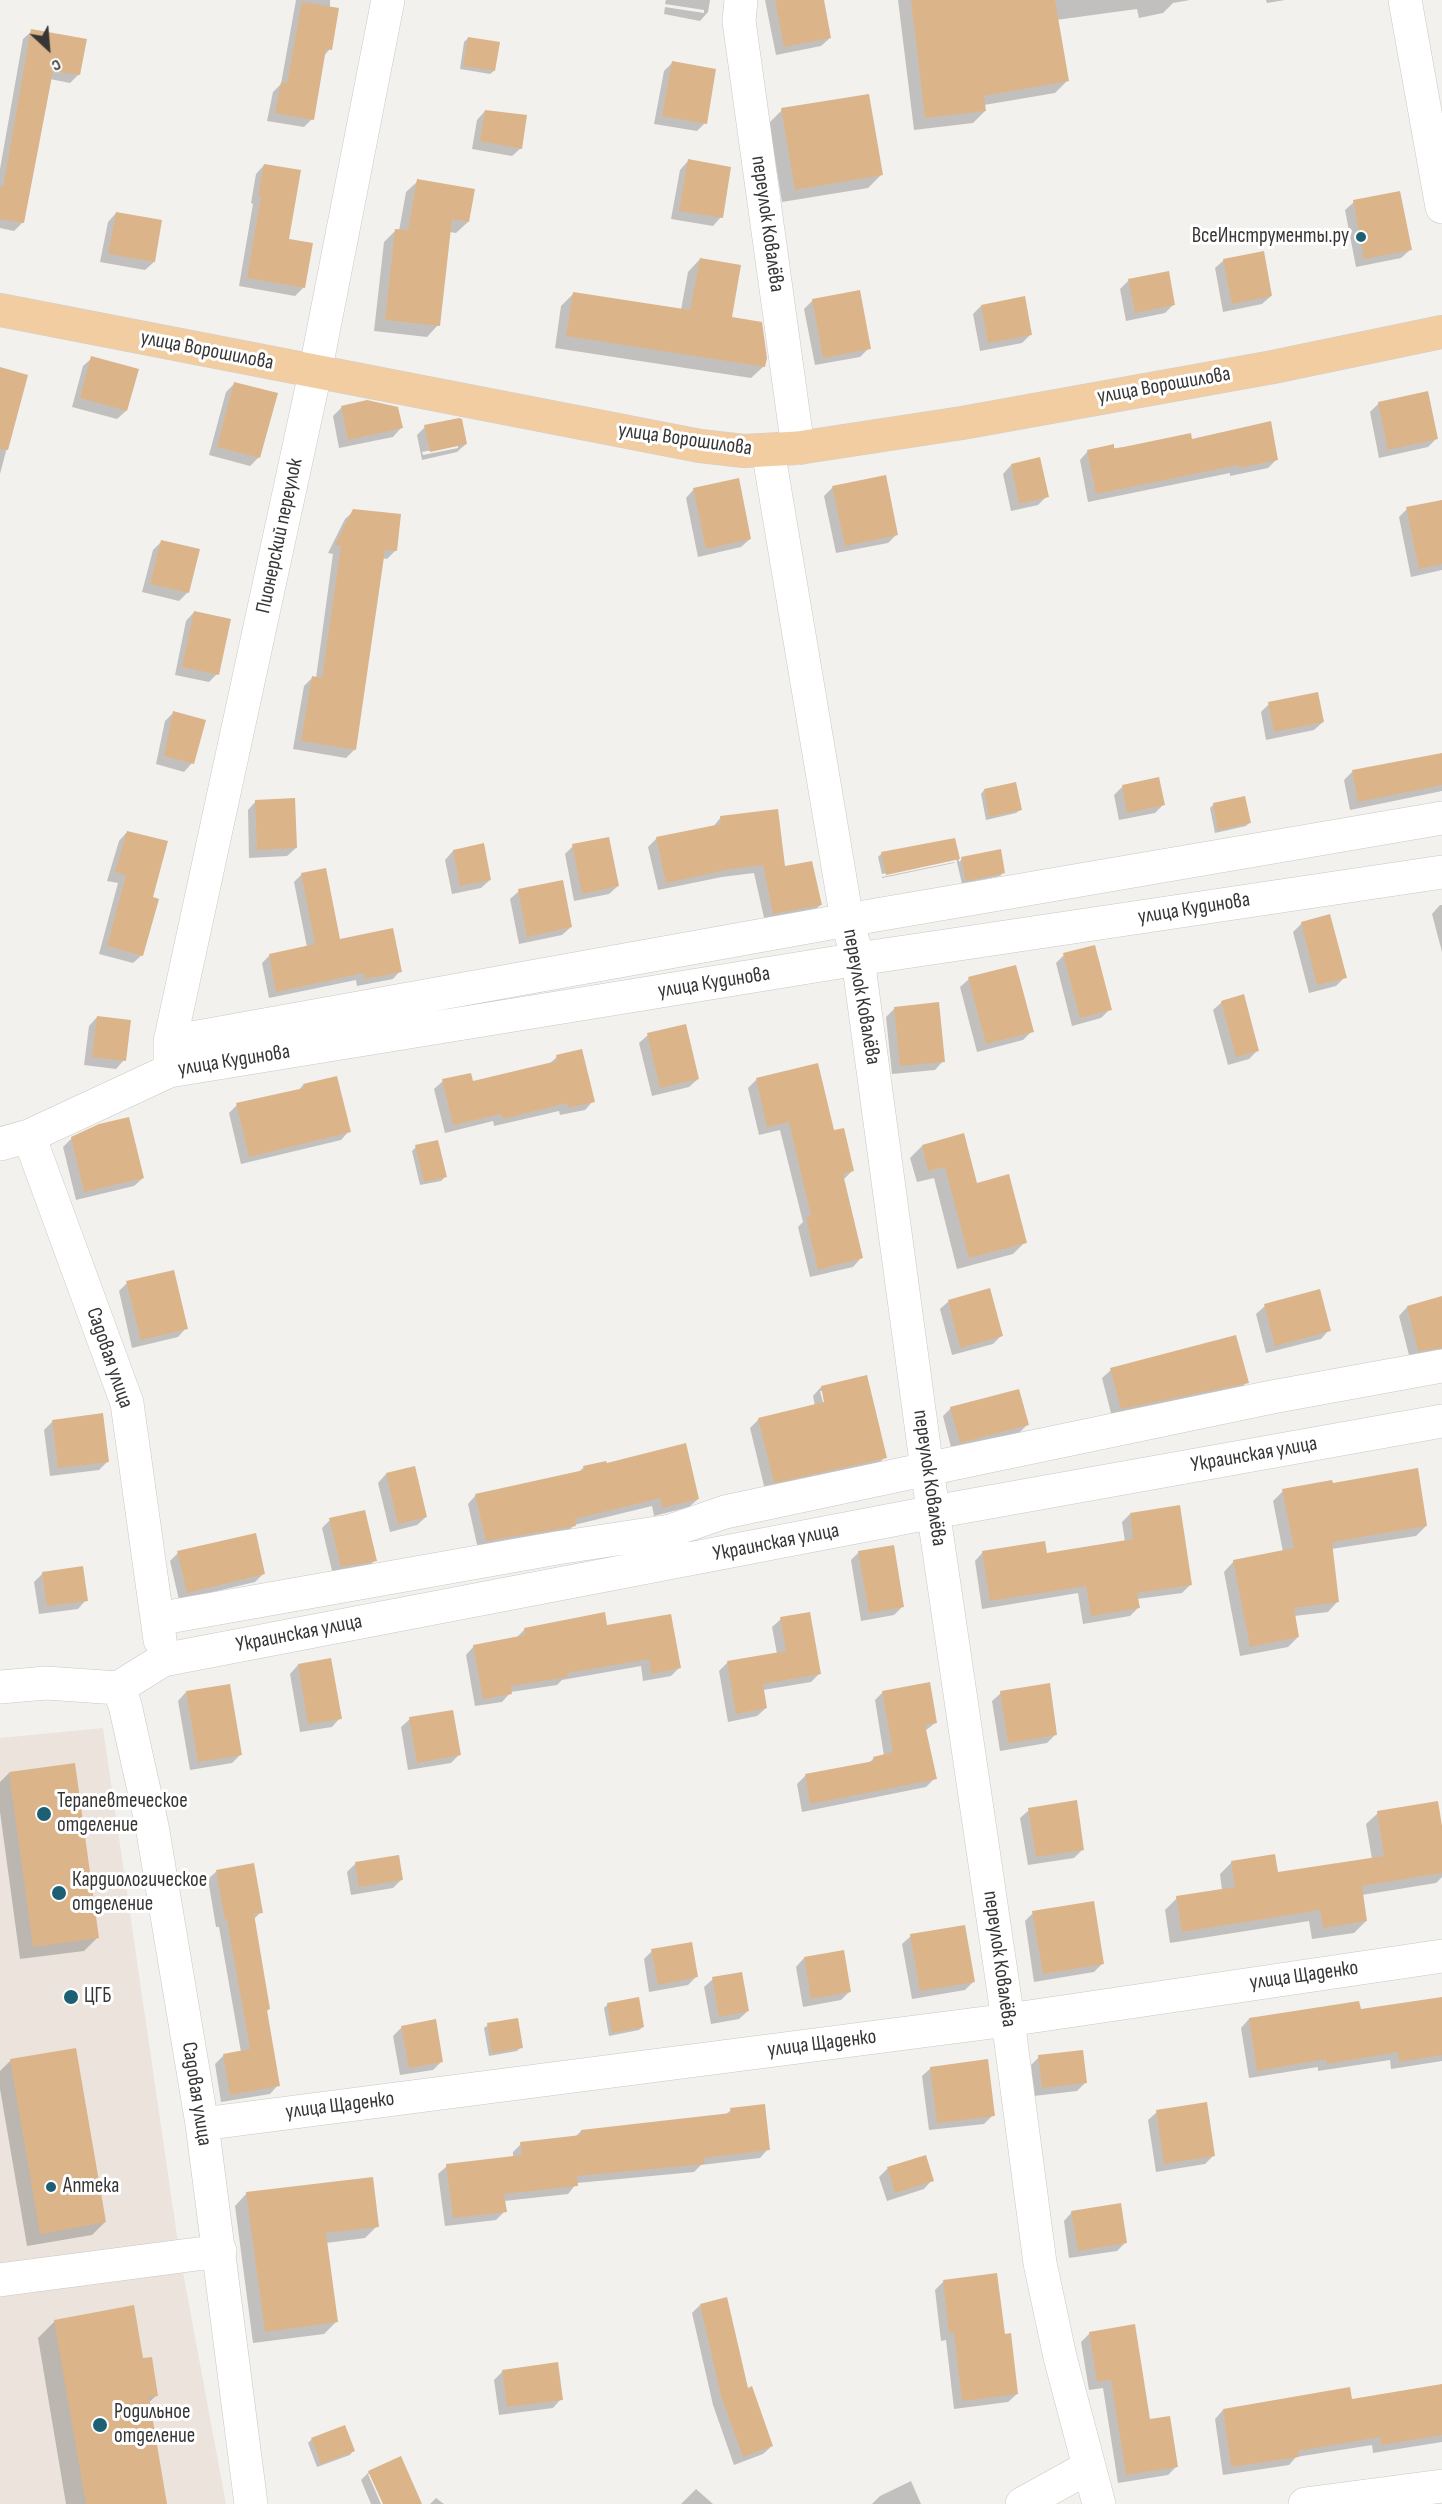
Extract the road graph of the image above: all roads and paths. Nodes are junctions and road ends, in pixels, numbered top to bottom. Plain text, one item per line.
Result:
1 (388, 0) edge
2 (741, 0) edge
3 (1405, 0) edge
4 (1442, 207) edge
5 (0, 310) edge
6 (1442, 332) edge
7 (315, 373) junction
8 (783, 449) junction
9 (1442, 818) edge
10 (1442, 872) edge
11 (847, 920) junction
12 (858, 959) junction
13 (170, 1056) junction
14 (14, 1140) edge
15 (1442, 1366) edge
16 (1442, 1421) edge
17 (927, 1469) junction
18 (934, 1512) junction
19 (157, 1619) junction
20 (163, 1660) junction
21 (0, 1687) edge
22 (118, 1688) junction
23 (1442, 1956) edge
24 (1008, 2020) junction
25 (202, 2124) junction
26 (220, 2251) junction
27 (0, 2280) edge
28 (1089, 2467) junction
29 (1442, 2486) edge
30 (251, 2504) edge
31 (1022, 2504) edge
32 (1099, 2504) edge
33 (1305, 2504) edge

1 - 7 street, Пионерский переулок
2 - 8 street, переулок Ковалёва
3 - 4 street
5 - 7 main road, улица Ворошилова
6 - 8 main road, улица Ворошилова
7 - 8 main road, улица Ворошилова
7 - 13 street, Пионерский переулок
8 - 11 street, переулок Ковалёва
9 - 11 street, улица Кудинова
10 - 12 street, улица Кудинова
11 - 12 street, переулок Ковалёва
11 - 13 street, улица Кудинова
12 - 13 street, улица Кудинова
12 - 17 street, переулок Ковалёва
13 - 14 street, улица Кудинова
14 - 19 street, Садовая улица
15 - 17 street, Украинская улица
16 - 18 street, Украинская улица
17 - 18 street, переулок Ковалёва
17 - 19 street, Украинская улица
18 - 20 street, Украинская улица
18 - 24 street, переулок Ковалёва
19 - 20 street, Садовая улица
20 - 22 street, Украинская улица
21 - 22 street
22 - 25 street, Садовая улица
23 - 24 street, улица Щаденко
24 - 25 street, улица Щаденко
24 - 28 street, переулок Ковалёва
25 - 26 street, Садовая улица
26 - 27 street
26 - 30 street, Садовая улица
28 - 31 street
28 - 32 street, переулок Ковалёва
29 - 33 street

